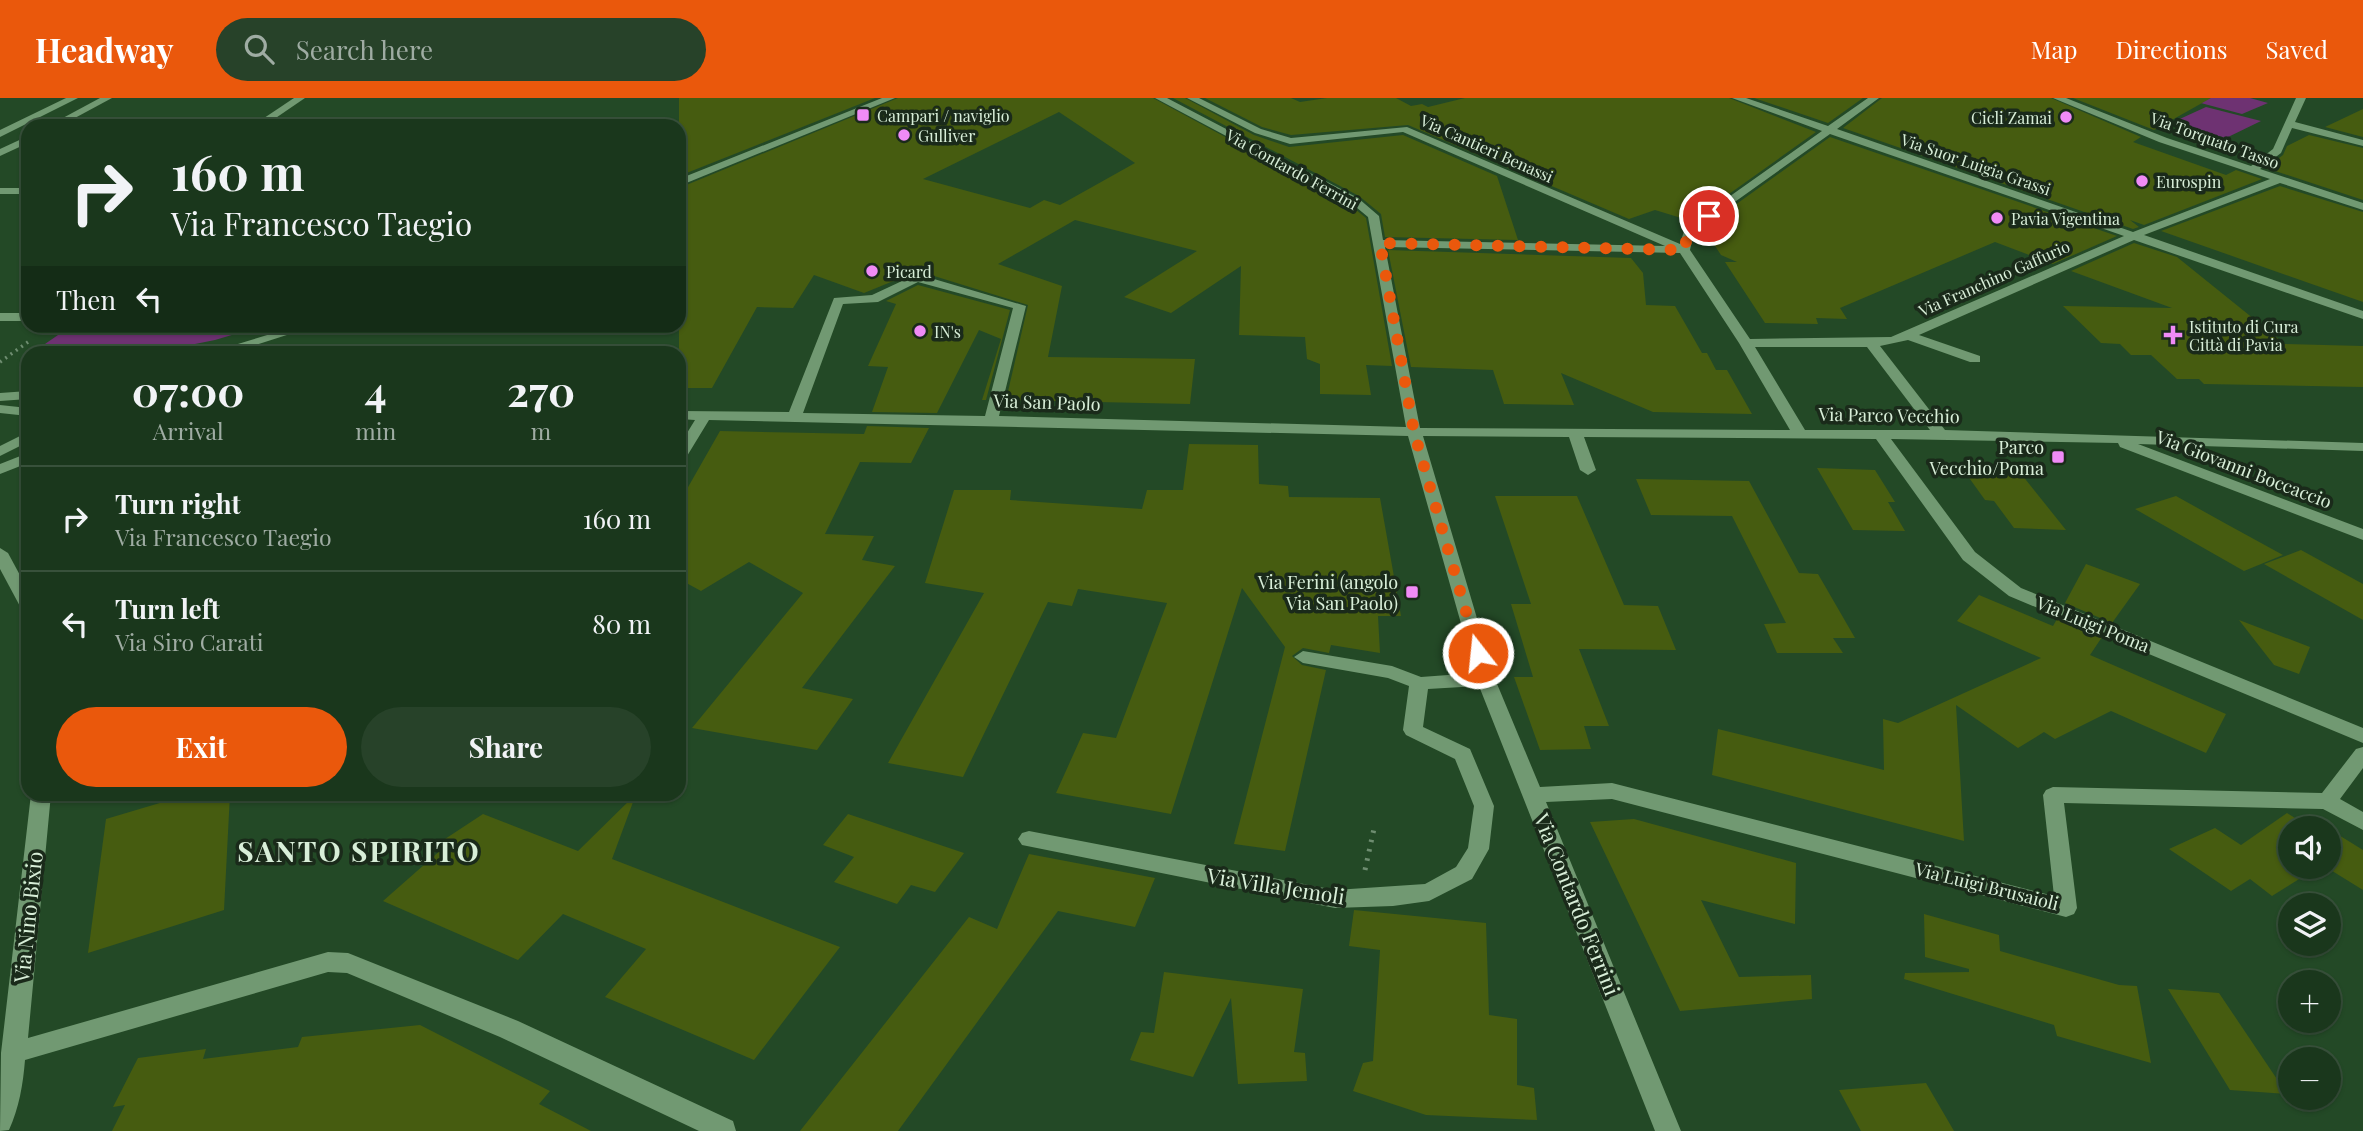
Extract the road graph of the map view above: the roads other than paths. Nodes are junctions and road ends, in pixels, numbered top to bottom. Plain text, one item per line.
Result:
1 (73, 98) edge
2 (107, 98) edge
3 (300, 98) edge
4 (890, 98) edge
5 (1160, 98) edge
6 (1192, 98) edge
7 (1737, 98) edge
8 (1874, 98) edge
9 (2058, 98) edge
10 (2301, 98) edge
11 (30, 119) edge
12 (66, 119) edge
13 (268, 119) edge
14 (21, 124) edge
15 (2290, 124) junction
16 (1830, 131) junction
17 (0, 134) edge
18 (21, 142) edge
19 (2363, 143) edge
20 (0, 153) edge
21 (2252, 170) junction
22 (686, 180) edge
23 (2278, 180) junction
24 (0, 191) edge
25 (21, 191) edge
26 (2363, 207) edge
27 (2134, 235) junction
28 (1380, 243) junction
29 (1684, 250) junction
30 (2363, 315) edge
31 (0, 317) edge
32 (21, 317) edge
33 (284, 333) edge
34 (303, 333) edge
35 (1908, 335) junction
36 (1746, 343) junction
37 (1871, 343) junction
38 (239, 346) edge
39 (268, 346) edge
40 (1975, 359) dead end
41 (21, 396) edge
42 (0, 397) edge
43 (0, 409) edge
44 (21, 411) edge
45 (686, 415) edge
46 (705, 415) junction
47 (795, 416) junction
48 (991, 420) junction
49 (1414, 432) junction
50 (1574, 433) junction
51 (1800, 434) junction
52 (1881, 435) junction
53 (1941, 435) junction
54 (2111, 439) junction
55 (21, 440) edge
56 (686, 446) edge
57 (2363, 447) edge
58 (0, 452) edge
59 (21, 461) edge
60 (0, 469) edge
61 (1588, 470) dead end
62 (2363, 536) edge
63 (0, 553) edge
64 (21, 593) edge
65 (1303, 657) dead end
66 (1486, 679) junction
67 (1419, 683) junction
68 (2363, 736) edge
69 (2363, 754) edge
70 (1534, 795) junction
71 (43, 801) edge
72 (2327, 801) junction
73 (2363, 822) edge
74 (1029, 839) dead end
75 (13, 1053) junction
76 (0, 1122) edge
77 (724, 1130) edge
78 (1668, 1131) edge

1 - 11 street
2 - 12 street
3 - 13 street
4 - 22 street
5 - 28 street, Via Contardo Ferrini
6 - 29 street, Via Cantieri Benassi
7 - 16 street, Via Suor Luigia Grassi
8 - 16 street
9 - 21 street, Via Torquato Tasso
10 - 15 street
14 - 17 street
15 - 19 street
15 - 21 street
16 - 27 street, Via Suor Luigia Grassi
16 - 29 street
18 - 20 street
21 - 23 street, Via Torquato Tasso
23 - 26 street, Via Torquato Tasso
23 - 27 street, Via Franchino Gaffurio
24 - 25 street
27 - 30 street, Via Suor Luigia Grassi
27 - 35 street, Via Franchino Gaffurio
28 - 29 street
28 - 49 street, Via Contardo Ferrini
29 - 36 street
31 - 32 street
33 - 38 street
34 - 39 street
35 - 37 street, Via Franchino Gaffurio
35 - 40 street
36 - 37 street, Via Franchino Gaffurio
36 - 51 street
37 - 53 street
41 - 42 street
43 - 44 street
45 - 46 street, Via San Paolo
46 - 47 street, Via San Paolo
46 - 56 street
47 - 48 street, Via San Paolo
47 - 48 street
48 - 49 street, Via San Paolo
49 - 50 street, Via Parco Vecchio
49 - 66 street, Via Contardo Ferrini
50 - 51 street, Via Parco Vecchio
50 - 61 street
51 - 52 street, Via Parco Vecchio
52 - 53 street, Via Parco Vecchio
52 - 68 street, Via Luigi Poma
53 - 54 street, Via Parco Vecchio
54 - 57 street, Via Parco Vecchio
54 - 62 street, Via Giovanni Boccaccio
55 - 58 street
59 - 60 street
63 - 64 street
65 - 67 street
66 - 67 street
66 - 70 street, Via Contardo Ferrini
67 - 74 street, Via Villa Jemoli
69 - 72 street
70 - 72 street, Via Luigi Brusaioli
70 - 78 street, Via Contardo Ferrini
71 - 75 street, Via Nino Bixio
72 - 73 street
75 - 76 street, Via Nino Bixio
75 - 77 street

